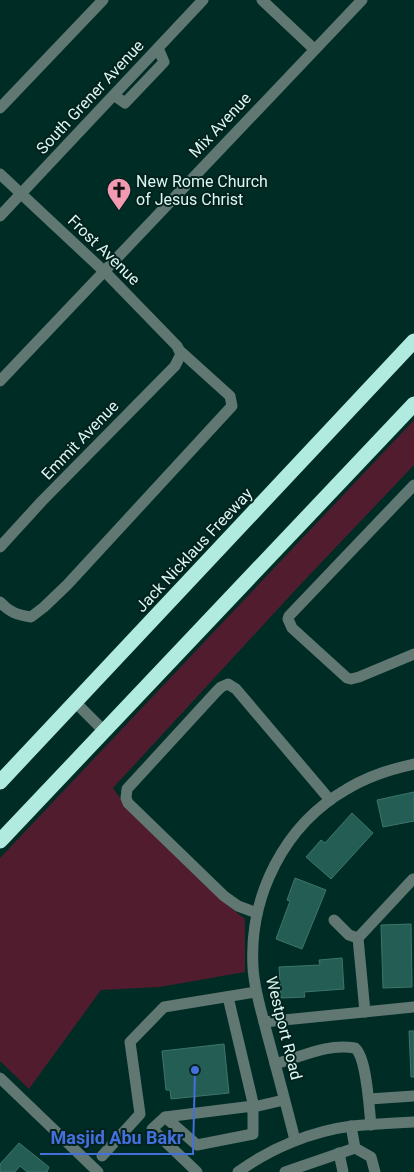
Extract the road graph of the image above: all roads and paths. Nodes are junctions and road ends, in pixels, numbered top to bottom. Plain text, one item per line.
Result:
1 (103, 0) edge
2 (203, 0) edge
3 (262, 0) edge
4 (362, 0) edge
5 (314, 49) junction
6 (0, 108) edge
7 (0, 174) edge
8 (22, 194) junction
9 (0, 216) edge
10 (104, 271) junction
11 (414, 341) edge
12 (180, 352) junction
13 (0, 381) edge
14 (414, 404) edge
15 (414, 485) edge
16 (0, 547) edge
17 (0, 602) edge
18 (414, 654) edge
19 (75, 702) junction
20 (104, 731) junction
21 (414, 764) edge
22 (0, 782) edge
23 (330, 800) junction
24 (0, 841) edge
25 (413, 879) edge
26 (257, 913) junction
27 (334, 920) dead end
28 (358, 938) junction
29 (256, 992) junction
30 (228, 997) junction
31 (414, 1007) edge
32 (366, 1012) junction
33 (264, 1022) junction
34 (275, 1064) junction
35 (0, 1078) edge
36 (414, 1096) edge
37 (368, 1099) junction
38 (284, 1100) junction
39 (253, 1106) junction
40 (140, 1114) junction
41 (165, 1117) junction
42 (414, 1122) edge
43 (371, 1124) junction
44 (351, 1126) junction
45 (152, 1129) junction
46 (295, 1140) junction
47 (355, 1148) junction
48 (339, 1153) junction
49 (102, 1156) dead end
50 (95, 1171) edge
51 (197, 1172) edge
52 (238, 1172) edge
53 (285, 1172) edge
54 (342, 1172) edge
55 (375, 1172) edge

1 - 6 street
2 - 8 street, South Grener Avenue
3 - 5 street
4 - 5 street, Mix Avenue
5 - 10 street, Mix Avenue
7 - 8 street, Frost Avenue
8 - 9 street, South Grener Avenue
8 - 10 street, Frost Avenue
10 - 12 street, Frost Avenue
10 - 13 street, Mix Avenue
11 - 19 highway, Jack Nicklaus Freeway
12 - 16 street, Emmit Avenue
12 - 17 street, Frost Avenue
14 - 20 highway
15 - 18 street
19 - 20 street
19 - 22 highway, Jack Nicklaus Freeway
20 - 24 highway
21 - 23 street, Westport Road
23 - 26 street, Westport Road
23 - 26 street
25 - 28 street
26 - 29 street, Westport Road
27 - 28 street
28 - 32 street
29 - 30 street
29 - 33 street, Westport Road
30 - 39 street
30 - 40 street
31 - 32 street
32 - 33 street
33 - 34 street, Westport Road
34 - 37 street
34 - 38 street, Westport Road
35 - 50 street
36 - 37 street
37 - 43 street
38 - 39 street
38 - 46 street, Westport Road
39 - 41 street
39 - 41 street
40 - 45 street
40 - 49 street
41 - 45 street
42 - 43 street
43 - 44 street
44 - 46 street
44 - 47 street
45 - 51 street
46 - 52 street
47 - 48 street
47 - 55 street
48 - 53 street
48 - 54 street

